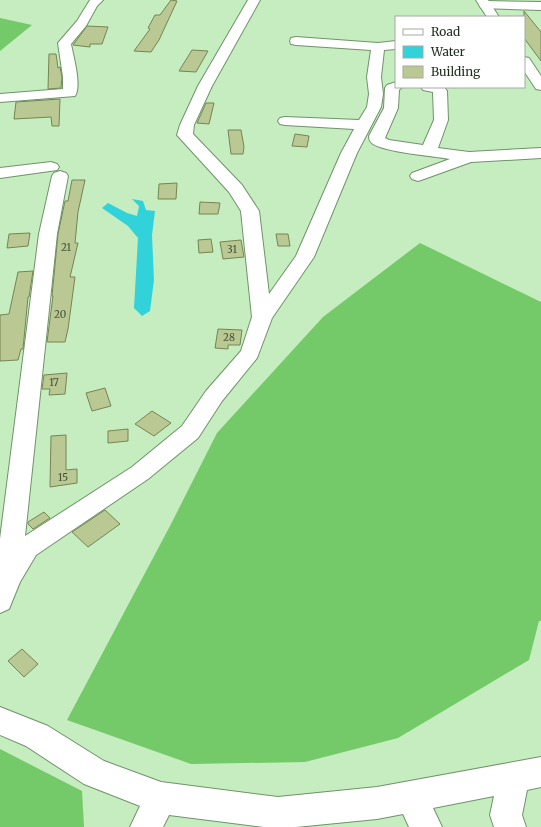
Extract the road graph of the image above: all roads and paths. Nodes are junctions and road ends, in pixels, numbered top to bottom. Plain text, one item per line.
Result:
1 (97, 0) edge
2 (254, 0) edge
3 (483, 2) edge
4 (510, 2) edge
5 (536, 6) edge
6 (492, 16) edge
7 (541, 18) edge
8 (296, 41) dead end
9 (395, 45) edge
10 (378, 47) junction
11 (528, 73) edge
12 (395, 86) edge
13 (541, 86) edge
14 (437, 88) edge
15 (0, 98) edge
16 (285, 120) dead end
17 (364, 125) junction
18 (429, 151) junction
19 (541, 153) edge
20 (469, 157) junction
21 (0, 173) edge
22 (418, 176) dead end
23 (262, 317) junction
24 (8, 578) junction
25 (0, 601) edge
26 (0, 721) edge
27 (528, 775) edge
28 (411, 797) junction
29 (161, 798) junction
30 (146, 827) edge
31 (426, 827) edge
32 (510, 827) edge

1 - 15 street
2 - 23 street
3 - 4 street
3 - 6 street
4 - 5 street
5 - 7 street
8 - 10 street
9 - 10 street
10 - 17 street
11 - 13 street
12 - 18 street
14 - 18 street
16 - 17 street
17 - 23 street
18 - 20 street
19 - 20 street
20 - 22 street
21 - 24 street
23 - 24 street
24 - 25 street
26 - 29 street
27 - 28 street
27 - 32 street
28 - 29 street
28 - 31 street
29 - 30 street

